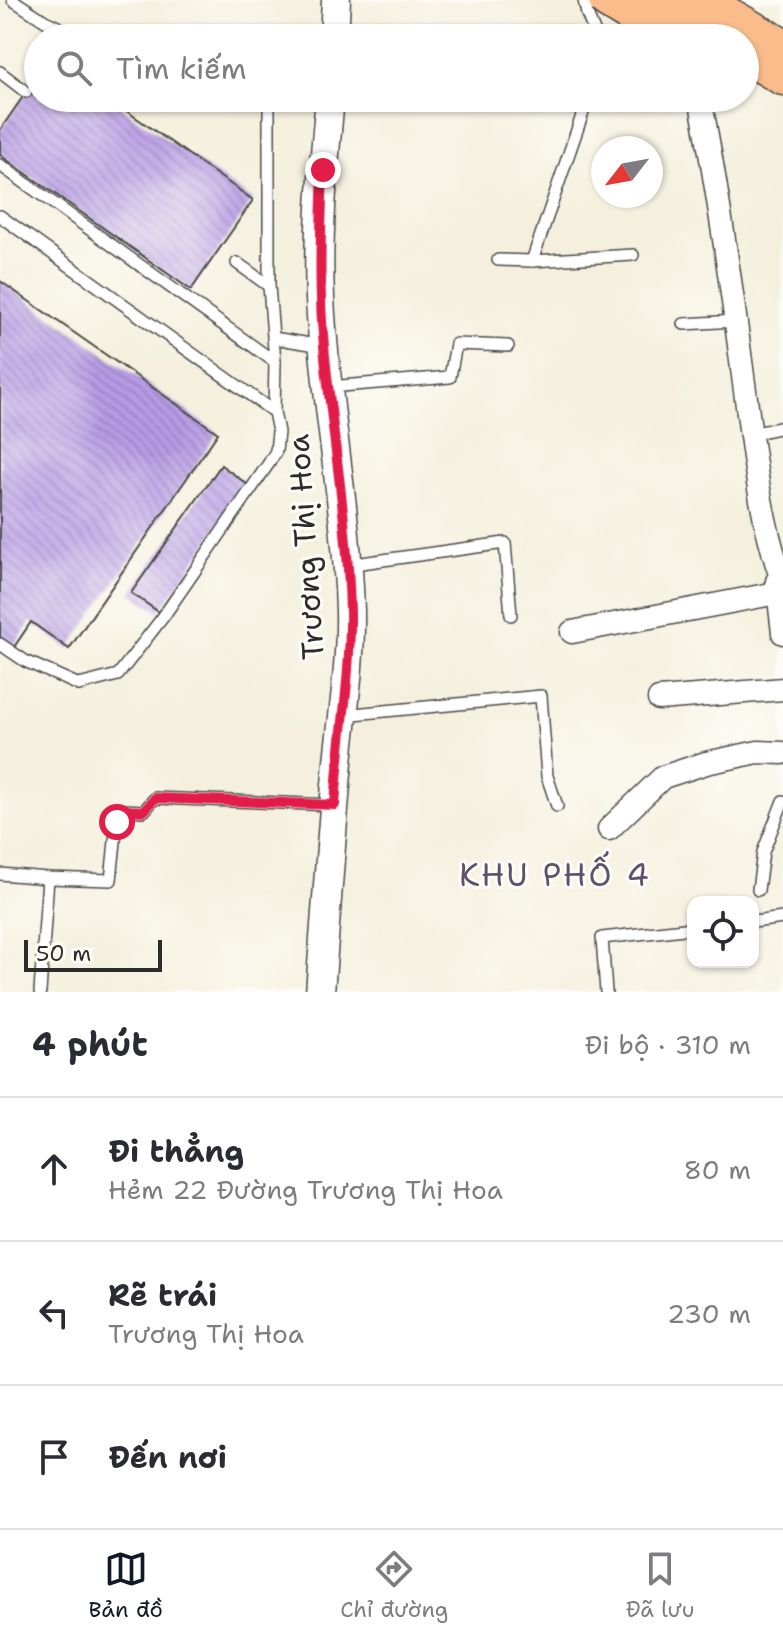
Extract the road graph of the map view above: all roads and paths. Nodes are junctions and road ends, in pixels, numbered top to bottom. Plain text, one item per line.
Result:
1 (13, 0) edge
2 (584, 0) edge
3 (607, 0) edge
4 (652, 0) edge
5 (701, 0) edge
6 (750, 0) edge
7 (330, 2) edge
8 (783, 19) edge
9 (52, 24) edge
10 (332, 24) edge
11 (591, 24) edge
12 (646, 24) edge
13 (693, 24) edge
14 (743, 24) edge
15 (759, 33) edge
16 (783, 47) edge
17 (759, 63) edge
18 (0, 72) edge
19 (783, 77) edge
20 (759, 89) edge
21 (24, 90) edge
22 (783, 102) edge
23 (269, 112) edge
24 (329, 112) edge
25 (583, 112) edge
26 (703, 112) edge
27 (0, 165) edge
28 (0, 216) edge
29 (633, 255) dead end
30 (498, 260) dead end
31 (532, 261) junction
32 (237, 263) dead end
33 (269, 286) junction
34 (736, 321) junction
35 (684, 324) dead end
36 (273, 338) junction
37 (324, 346) junction
38 (508, 346) dead end
39 (275, 362) junction
40 (328, 387) junction
41 (274, 412) junction
42 (783, 427) edge
43 (751, 434) junction
44 (346, 565) junction
45 (781, 568) edge
46 (777, 593) junction
47 (511, 615) dead end
48 (572, 632) dead end
49 (783, 633) edge
50 (0, 644) edge
51 (783, 689) edge
52 (659, 699) dead end
53 (343, 715) junction
54 (783, 753) edge
55 (783, 801) edge
56 (335, 805) junction
57 (557, 806) dead end
58 (609, 829) dead end
59 (0, 874) edge
60 (48, 878) junction
61 (758, 890) dead end
62 (783, 918) edge
63 (759, 921) edge
64 (687, 929) edge
65 (40, 992) edge
66 (320, 992) edge
67 (606, 992) edge

1 - 9 lane
2 - 11 lane
3 - 12 highway
4 - 13 highway
5 - 14 highway
6 - 8 highway
7 - 10 street
15 - 16 highway
17 - 19 highway
18 - 21 lane
20 - 22 highway
23 - 33 lane
24 - 37 street, Trương Thị Hoa
25 - 31 lane
26 - 34 street
27 - 39 lane
28 - 41 lane
29 - 31 lane
30 - 31 lane
32 - 33 lane
33 - 36 lane
34 - 35 lane
34 - 43 street
36 - 37 lane
36 - 39 lane
37 - 40 street, Trương Thị Hoa
38 - 40 lane
39 - 41 lane
40 - 44 street, Trương Thị Hoa
41 - 50 lane
42 - 43 lane
43 - 45 street
44 - 47 lane
44 - 53 street, Trương Thị Hoa
45 - 46 street
46 - 48 street
46 - 49 street
51 - 52 street
53 - 56 street, Trương Thị Hoa
53 - 57 lane
54 - 58 street
55 - 61 lane
56 - 60 lane
56 - 66 street, Trương Thị Hoa
59 - 60 lane
60 - 65 lane
62 - 63 lane
64 - 67 lane

